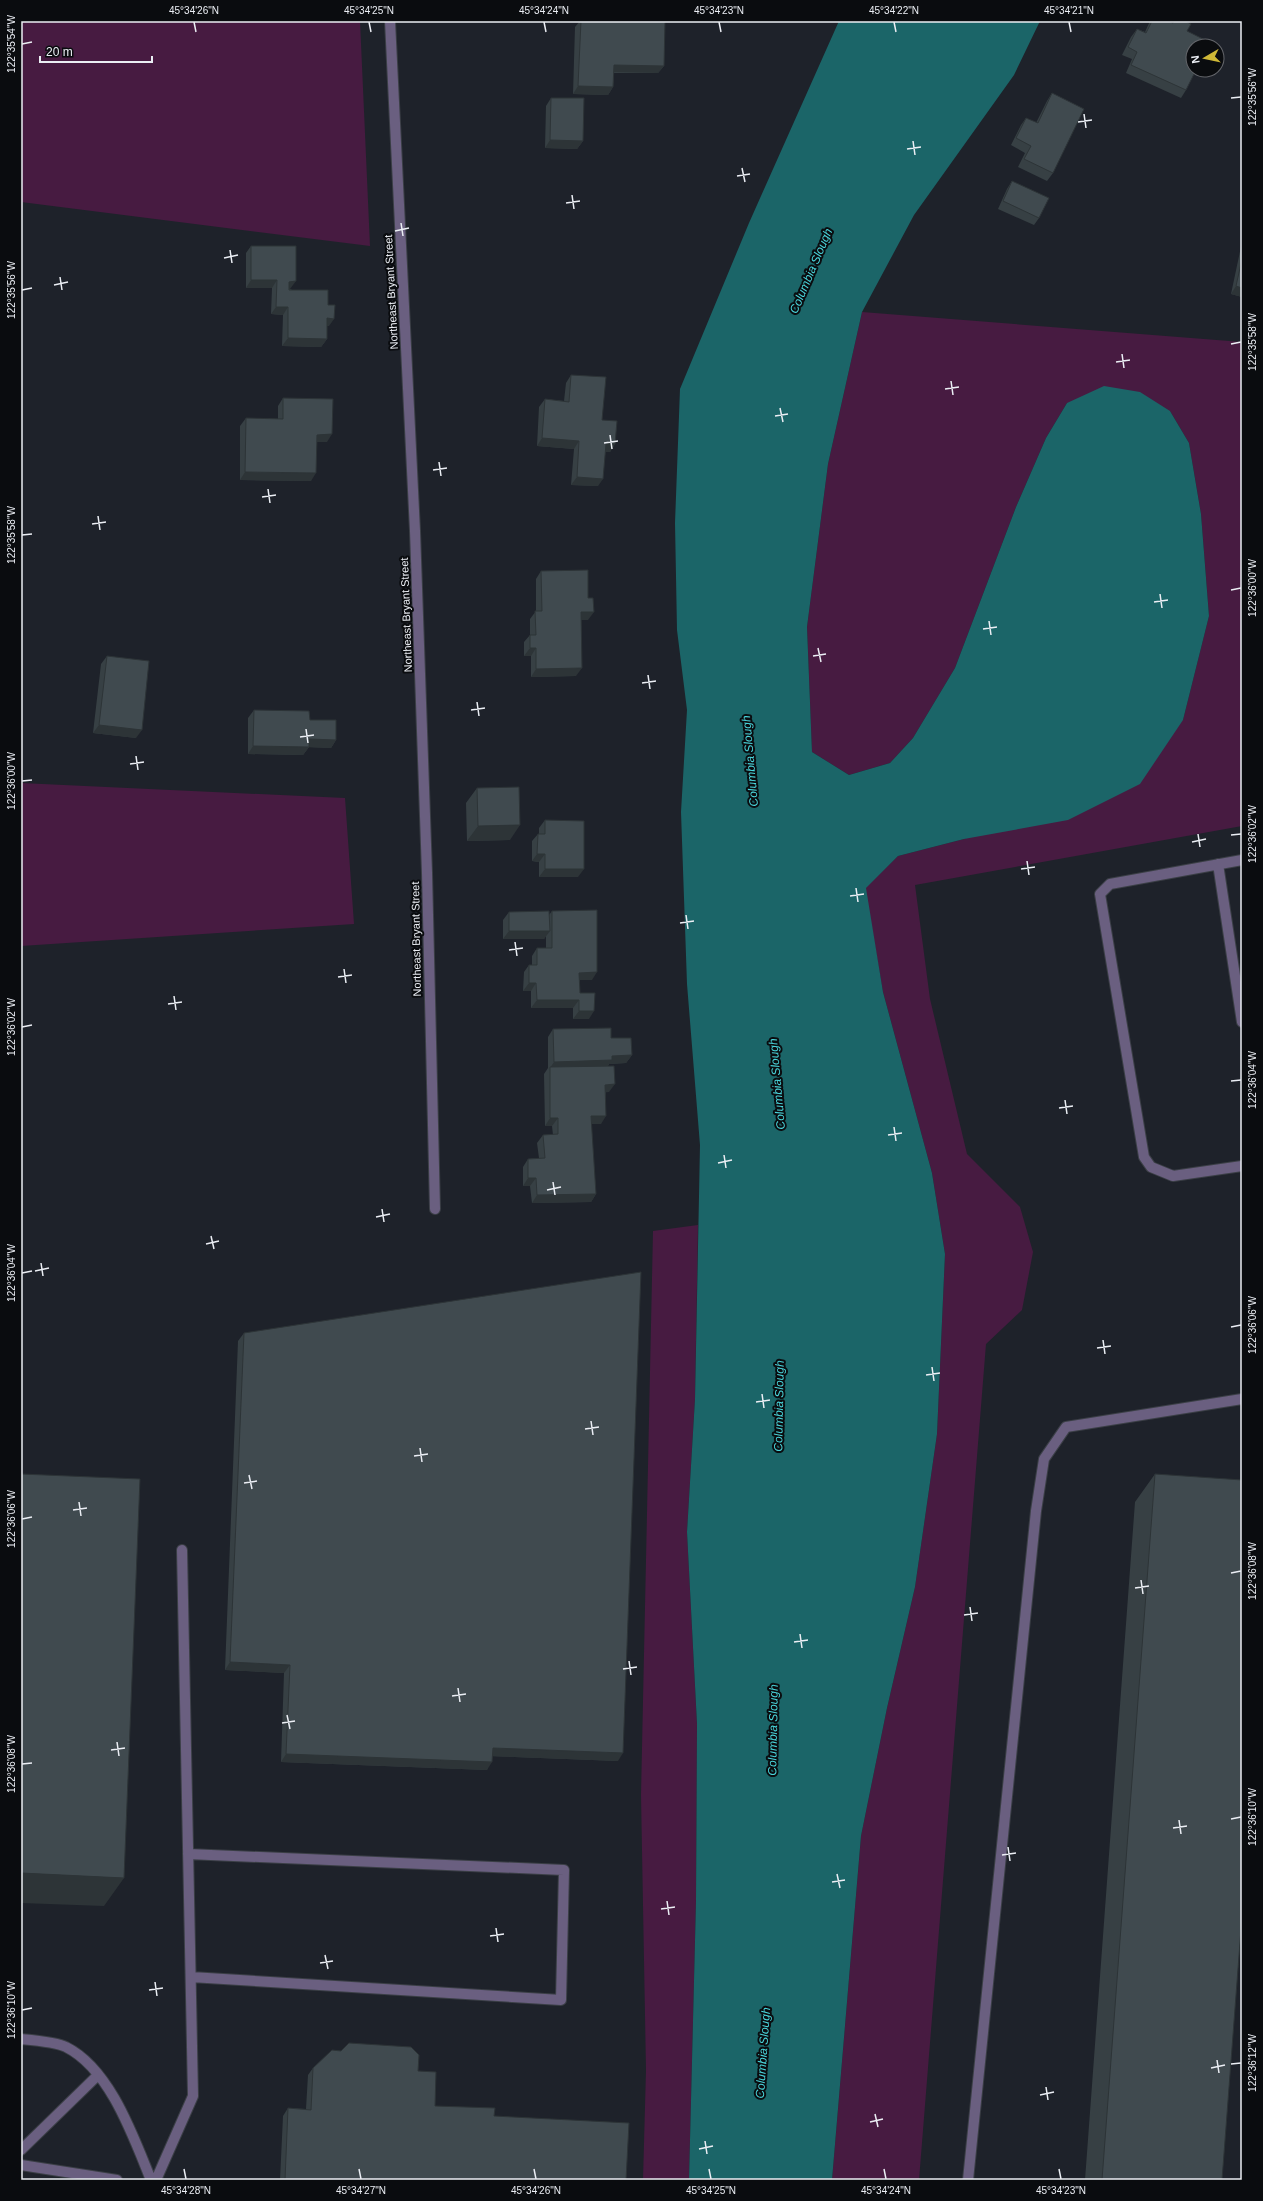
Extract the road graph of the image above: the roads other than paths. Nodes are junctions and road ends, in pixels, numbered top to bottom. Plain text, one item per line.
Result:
1 (390, 21) edge
2 (1242, 860) edge
3 (1218, 864) junction
4 (1242, 1022) edge
5 (1242, 1166) edge
6 (435, 1209) dead end
7 (1242, 1399) edge
8 (182, 1550) dead end
9 (188, 1854) junction
10 (191, 1977) junction
11 (21, 2039) edge
12 (98, 2075) junction
13 (21, 2150) edge
14 (21, 2165) edge
15 (117, 2180) edge
16 (151, 2180) edge
17 (156, 2180) edge
18 (968, 2180) edge

1 - 6 street, Northeast Bryant Street
2 - 3 street
3 - 4 street
3 - 5 street
7 - 18 street
8 - 9 street
9 - 10 street
9 - 10 street
10 - 17 street
11 - 12 street
12 - 13 street
12 - 16 street
14 - 15 street

